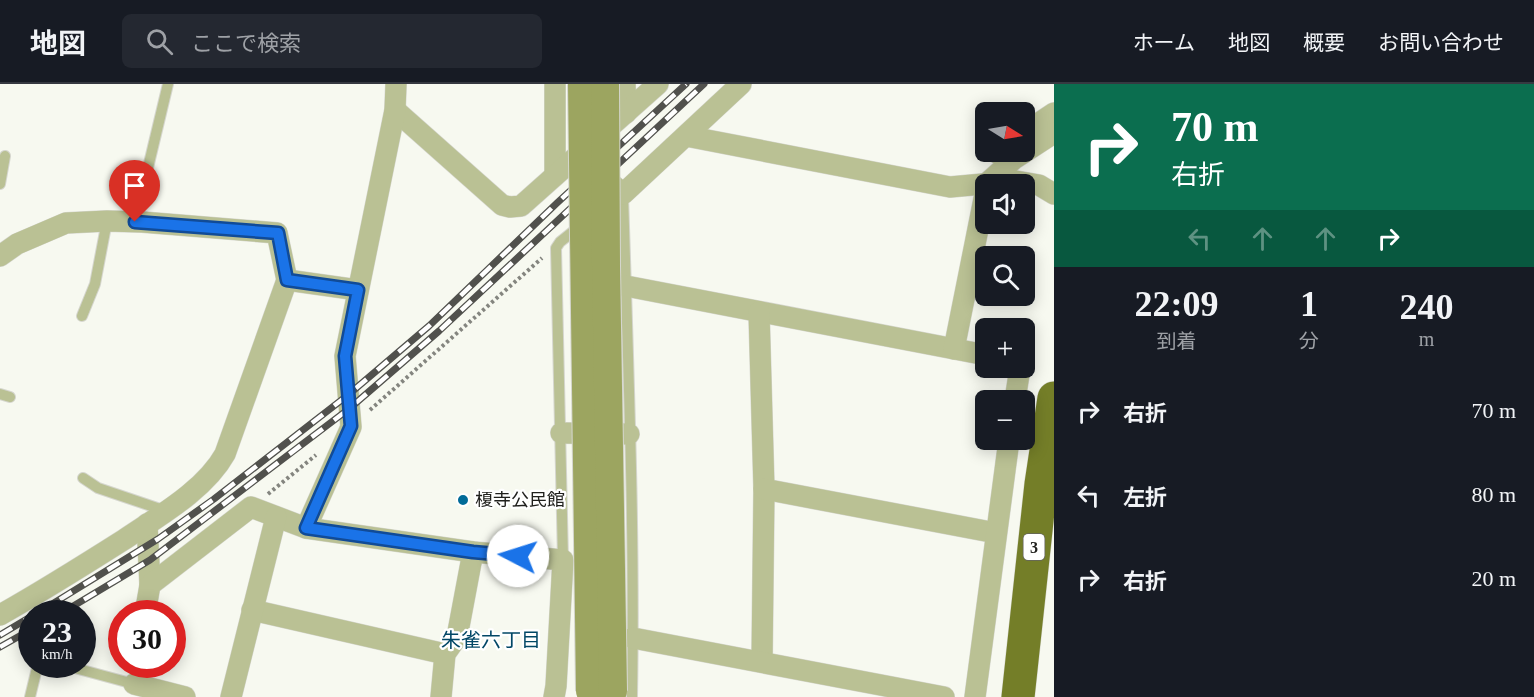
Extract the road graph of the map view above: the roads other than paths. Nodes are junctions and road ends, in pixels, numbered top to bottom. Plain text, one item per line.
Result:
1 (168, 84) edge
2 (396, 84) edge
3 (555, 84) edge
4 (582, 84) edge
5 (605, 84) edge
6 (625, 84) edge
7 (658, 84) edge
8 (741, 84) edge
9 (395, 110) junction
10 (626, 112) junction
11 (1054, 112) edge
12 (1035, 125) edge
13 (1054, 133) edge
14 (686, 136) junction
15 (579, 154) junction
16 (5, 156) dead end
17 (998, 174) edge
18 (555, 175) junction
19 (0, 184) edge
20 (1035, 184) edge
21 (975, 186) edge
22 (622, 194) junction
23 (1054, 194) edge
24 (107, 221) junction
25 (135, 222) junction
26 (976, 234) edge
27 (2, 250) edge
28 (287, 280) junction
29 (626, 286) junction
30 (358, 290) junction
31 (759, 312) junction
32 (82, 316) dead end
33 (954, 349) junction
34 (975, 353) edge
35 (1054, 398) edge
36 (561, 434) junction
37 (629, 434) junction
38 (1008, 450) edge
39 (82, 478) dead end
40 (764, 489) junction
41 (166, 511) junction
42 (276, 517) junction
43 (147, 524) junction
44 (306, 528) junction
45 (996, 533) junction
46 (473, 552) junction
47 (563, 560) junction
48 (1054, 570) edge
49 (150, 585) junction
50 (147, 600) edge
51 (252, 610) junction
52 (0, 615) edge
53 (633, 638) junction
54 (445, 654) junction
55 (762, 662) junction
56 (96, 673) edge
57 (35, 678) edge
58 (134, 682) edge
59 (611, 693) edge
60 (30, 697) edge
61 (185, 697) edge
62 (231, 697) edge
63 (441, 697) edge
64 (554, 697) edge
65 (944, 697) edge
66 (975, 697) edge
67 (1018, 697) edge
68 (1034, 697) edge

1 - 25 lane
2 - 9 street
3 - 18 street
4 - 59 street, bridge
5 - 59 street, bridge
6 - 10 street
7 - 10 street
8 - 14 street
9 - 18 street
9 - 30 street
10 - 15 street
11 - 12 street
13 - 17 street
14 - 21 street
14 - 22 street
15 - 18 street
15 - 22 street
16 - 19 lane
20 - 23 street
22 - 29 lane
22 - 36 lane
24 - 25 street
24 - 27 street
24 - 32 lane
25 - 28 street
26 - 33 street
28 - 30 street
28 - 41 street
29 - 31 street
29 - 37 lane
30 - 44 street
31 - 33 street
31 - 40 street
33 - 34 street
35 - 67 highway, 3
36 - 37 street
36 - 47 lane
37 - 53 lane
38 - 45 street
39 - 41 lane
40 - 45 street
40 - 55 street
41 - 43 street
42 - 44 street
42 - 49 street
42 - 51 street
43 - 49 street
43 - 52 street
44 - 46 street
45 - 66 street
46 - 47 street
46 - 54 street
47 - 64 street
48 - 68 highway, 3
49 - 50 street
51 - 54 street
51 - 62 street
53 - 55 street
53 - 59 lane
54 - 63 street
55 - 65 street
56 - 58 lane
57 - 60 lane
58 - 61 street

